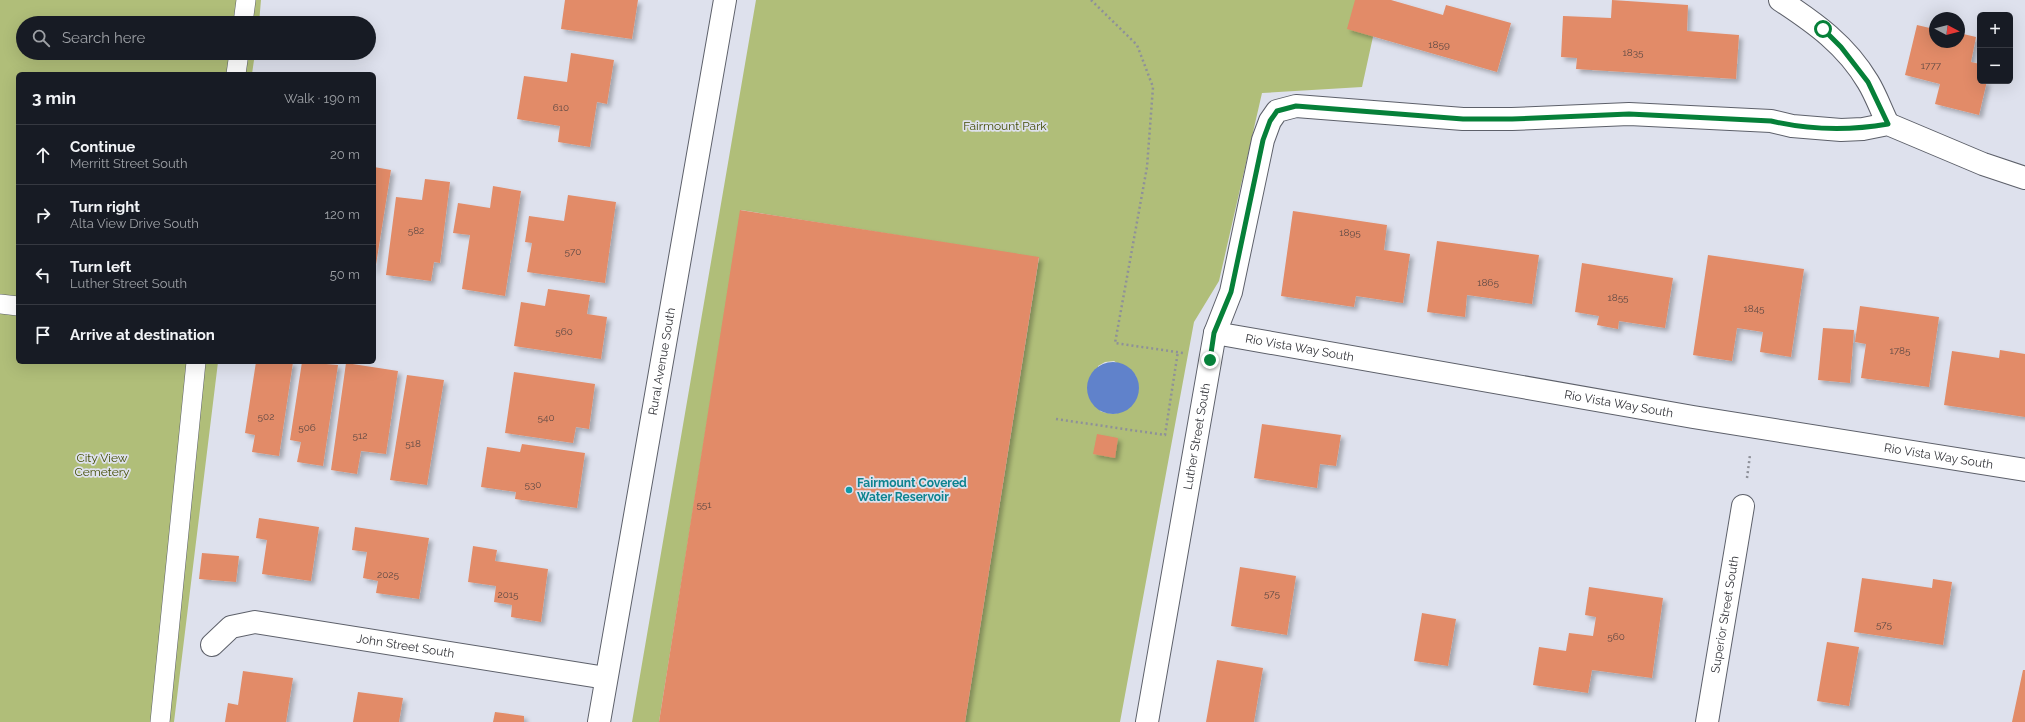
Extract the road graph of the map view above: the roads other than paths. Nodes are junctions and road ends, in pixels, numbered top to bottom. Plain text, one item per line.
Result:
1 (246, 0) edge
2 (726, 0) edge
3 (1780, 0) edge
4 (244, 16) edge
5 (238, 60) edge
6 (236, 72) edge
7 (1888, 124) junction
8 (2025, 178) edge
9 (0, 304) edge
10 (16, 306) edge
11 (1214, 333) junction
12 (196, 364) edge
13 (2025, 470) edge
14 (1743, 506) road end
15 (212, 645) dead end
16 (606, 678) junction
17 (160, 722) edge
18 (599, 722) edge
19 (1147, 722) edge
20 (1710, 722) edge

1 - 4 lane
2 - 16 street, Rural Avenue South
3 - 7 street
5 - 6 lane
7 - 8 street
7 - 11 street, Luther Street South
9 - 10 lane
11 - 13 street, Rio Vista Way South
11 - 19 street, Luther Street South
12 - 17 lane
14 - 20 street, Superior Street South
15 - 16 street, John Street South
16 - 18 street, Rural Avenue South

